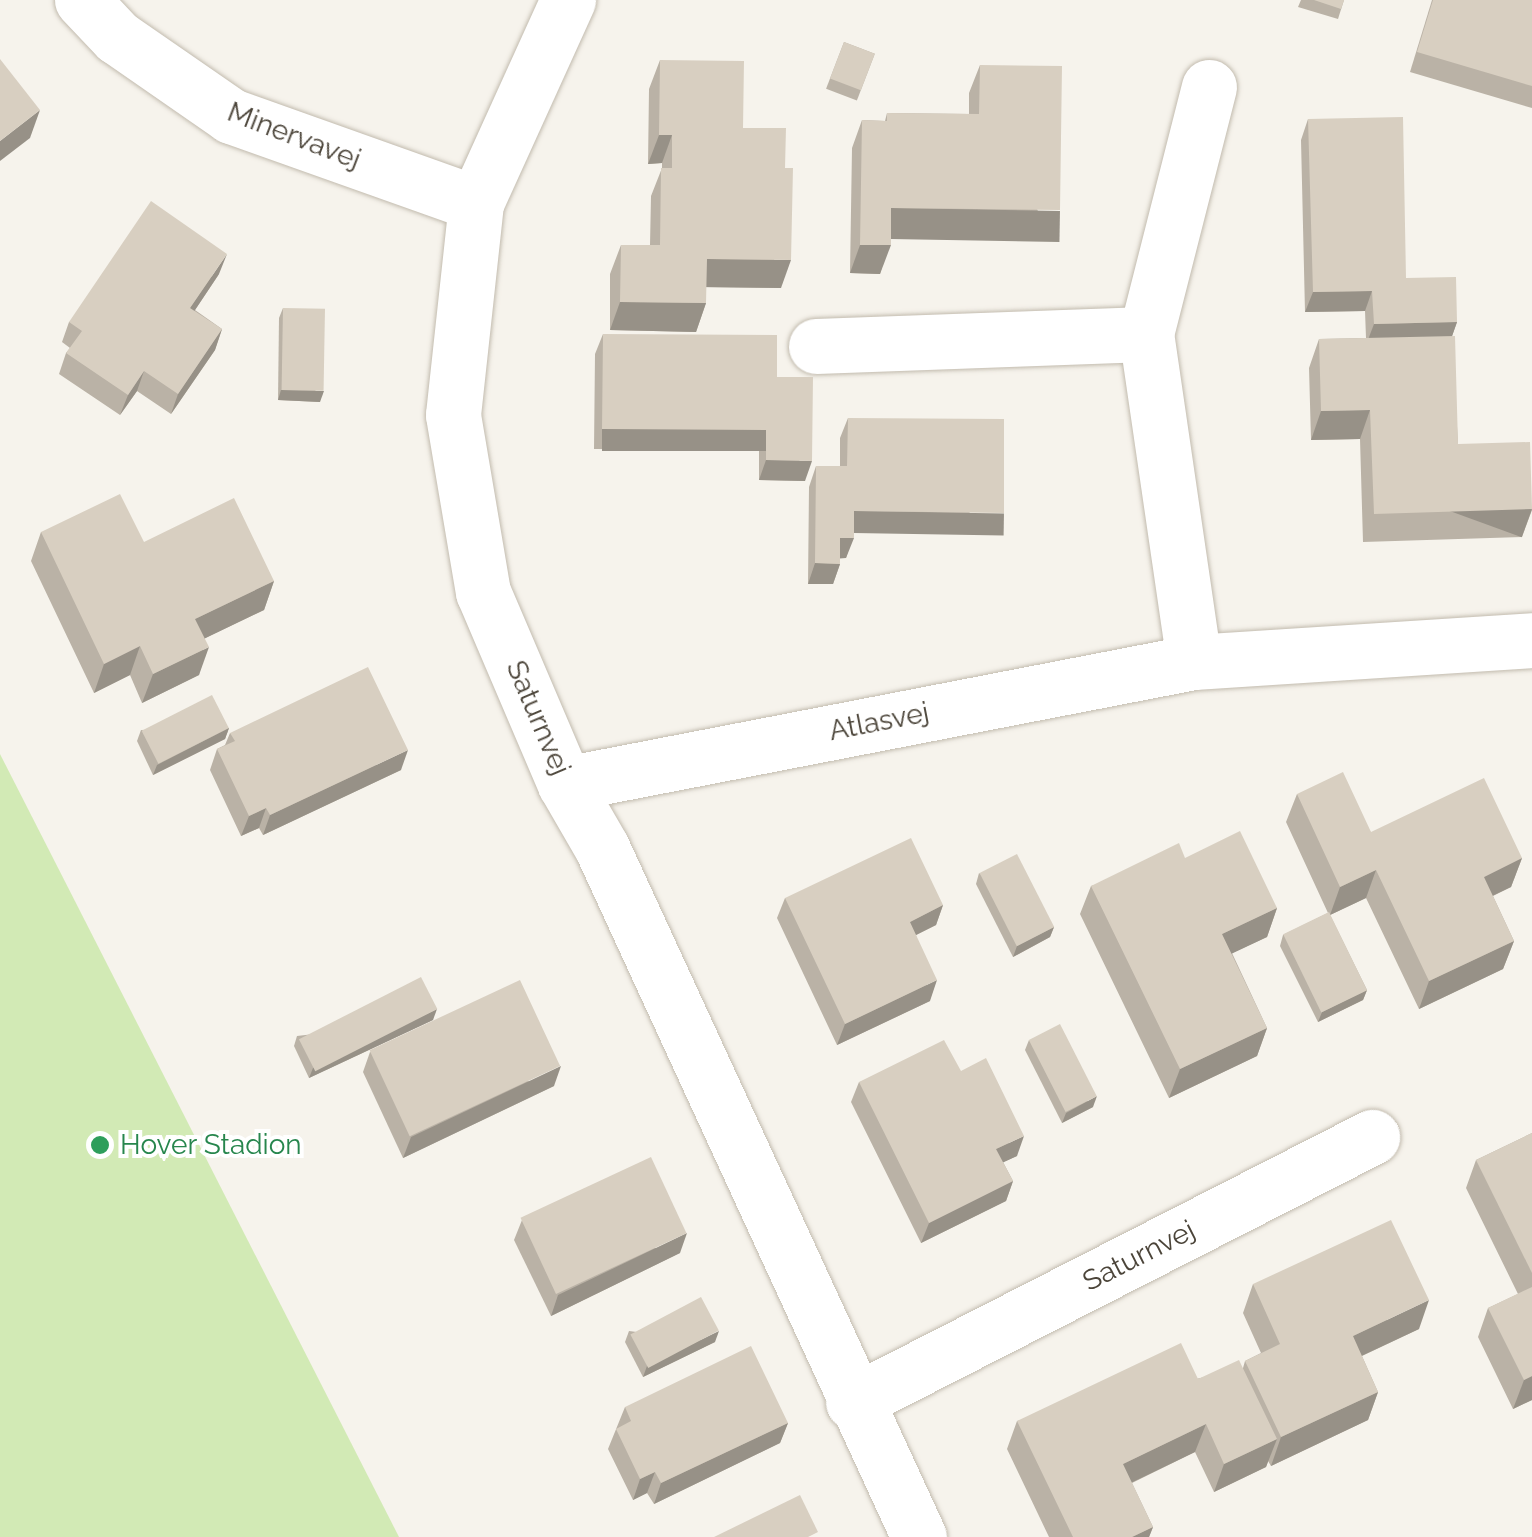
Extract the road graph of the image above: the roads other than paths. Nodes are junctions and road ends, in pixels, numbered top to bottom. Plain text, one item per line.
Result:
1 (82, 0) edge
2 (568, 0) edge
3 (1210, 88) dead end
4 (476, 203) junction
5 (1146, 334) junction
6 (816, 346) dead end
7 (1532, 640) edge
8 (1194, 662) junction
9 (566, 784) junction
10 (1372, 1137) dead end
11 (853, 1402) junction
12 (918, 1537) edge

1 - 4 street, Minervavej
2 - 4 street, Saturnvej
3 - 5 street
4 - 9 street, Saturnvej
5 - 6 street
5 - 8 street
7 - 8 street, Atlasvej
8 - 9 street, Atlasvej
9 - 11 street, Saturnvej
10 - 11 street, Saturnvej
11 - 12 street, Saturnvej

